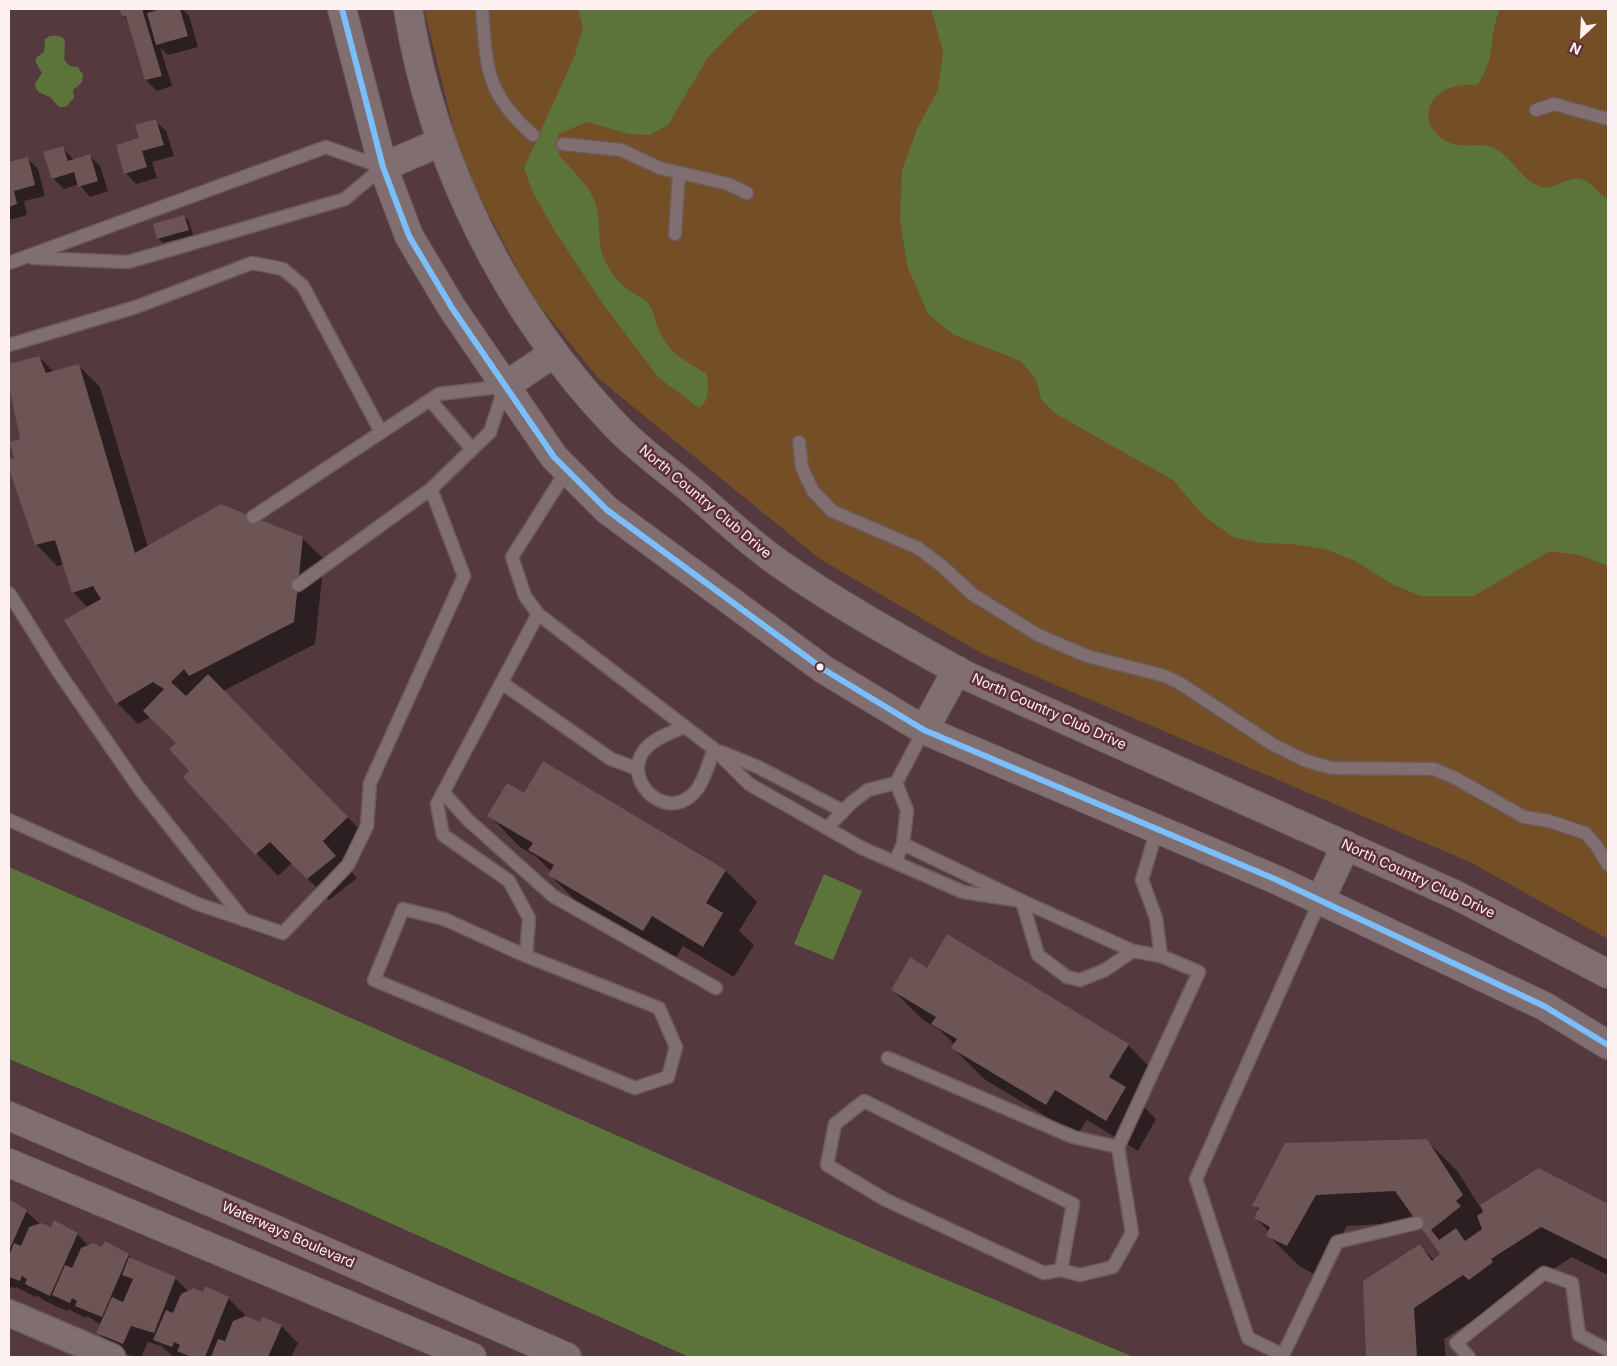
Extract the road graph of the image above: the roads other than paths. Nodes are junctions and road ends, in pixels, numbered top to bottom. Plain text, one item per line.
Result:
1 (342, 9) edge
2 (408, 9) edge
3 (482, 9) edge
4 (1536, 110) dead end
5 (1608, 119) edge
6 (533, 135) dead end
7 (441, 142) junction
8 (564, 144) dead end
9 (383, 167) junction
10 (679, 174) junction
11 (747, 193) dead end
12 (675, 234) dead end
13 (27, 258) junction
14 (9, 263) edge
15 (9, 345) edge
16 (554, 353) junction
17 (501, 381) junction
18 (430, 400) junction
19 (381, 432) junction
20 (800, 442) dead end
21 (472, 449) junction
22 (567, 470) junction
23 (431, 489) junction
24 (253, 517) dead end
25 (298, 585) dead end
26 (9, 593) edge
27 (538, 614) junction
28 (957, 670) junction
29 (502, 683) junction
30 (684, 726) junction
31 (924, 730) junction
32 (714, 749) junction
33 (638, 768) junction
34 (896, 784) junction
35 (443, 792) junction
36 (843, 812) junction
37 (9, 820) edge
38 (827, 828) junction
39 (1157, 829) junction
40 (903, 844) junction
41 (1346, 846) junction
42 (896, 862) junction
43 (1608, 865) edge
44 (1022, 901) junction
45 (1320, 902) junction
46 (244, 920) junction
47 (1133, 951) junction
48 (526, 956) junction
49 (1161, 956) junction
50 (1608, 974) edge
51 (716, 988) dead end
52 (1608, 1045) edge
53 (888, 1058) dead end
54 (9, 1116) edge
55 (1118, 1147) junction
56 (9, 1164) edge
57 (1417, 1222) dead end
58 (1061, 1270) junction
59 (9, 1313) edge
60 (1608, 1350) edge
61 (112, 1357) edge
62 (472, 1357) edge
63 (567, 1357) edge
64 (1469, 1357) edge

1 - 9 street
2 - 7 street, North Country Club Drive
3 - 6 lane
4 - 5 lane
7 - 9 street
7 - 16 street, North Country Club Drive
8 - 10 lane
9 - 13 lane
9 - 13 lane
9 - 17 street
10 - 11 lane
10 - 12 lane
13 - 14 lane
15 - 19 lane
16 - 17 street
16 - 28 street, North Country Club Drive
17 - 18 lane
17 - 21 lane
17 - 22 street
18 - 19 lane
18 - 21 lane
19 - 24 lane
20 - 43 lane
21 - 23 lane
22 - 27 lane
22 - 31 street
23 - 25 lane
23 - 46 lane
26 - 46 lane
27 - 29 lane
27 - 30 lane
28 - 31 street
28 - 41 street, North Country Club Drive
29 - 33 lane
29 - 35 lane
30 - 32 lane
30 - 33 lane
31 - 34 lane
31 - 39 street
32 - 33 lane
32 - 36 lane
32 - 38 lane
34 - 36 lane
34 - 40 lane
35 - 48 lane
35 - 51 lane
36 - 38 lane
37 - 46 lane
38 - 42 lane
39 - 45 street
39 - 49 lane
40 - 42 lane
40 - 44 lane
41 - 45 street
41 - 50 street, North Country Club Drive
42 - 44 lane
44 - 47 lane
44 - 47 lane
45 - 52 street
45 - 57 lane
47 - 49 lane
48 - 48 lane
49 - 55 lane
53 - 55 lane
54 - 63 street, Waterways Boulevard
55 - 58 lane
56 - 62 street
58 - 58 lane
59 - 61 street
60 - 64 lane

